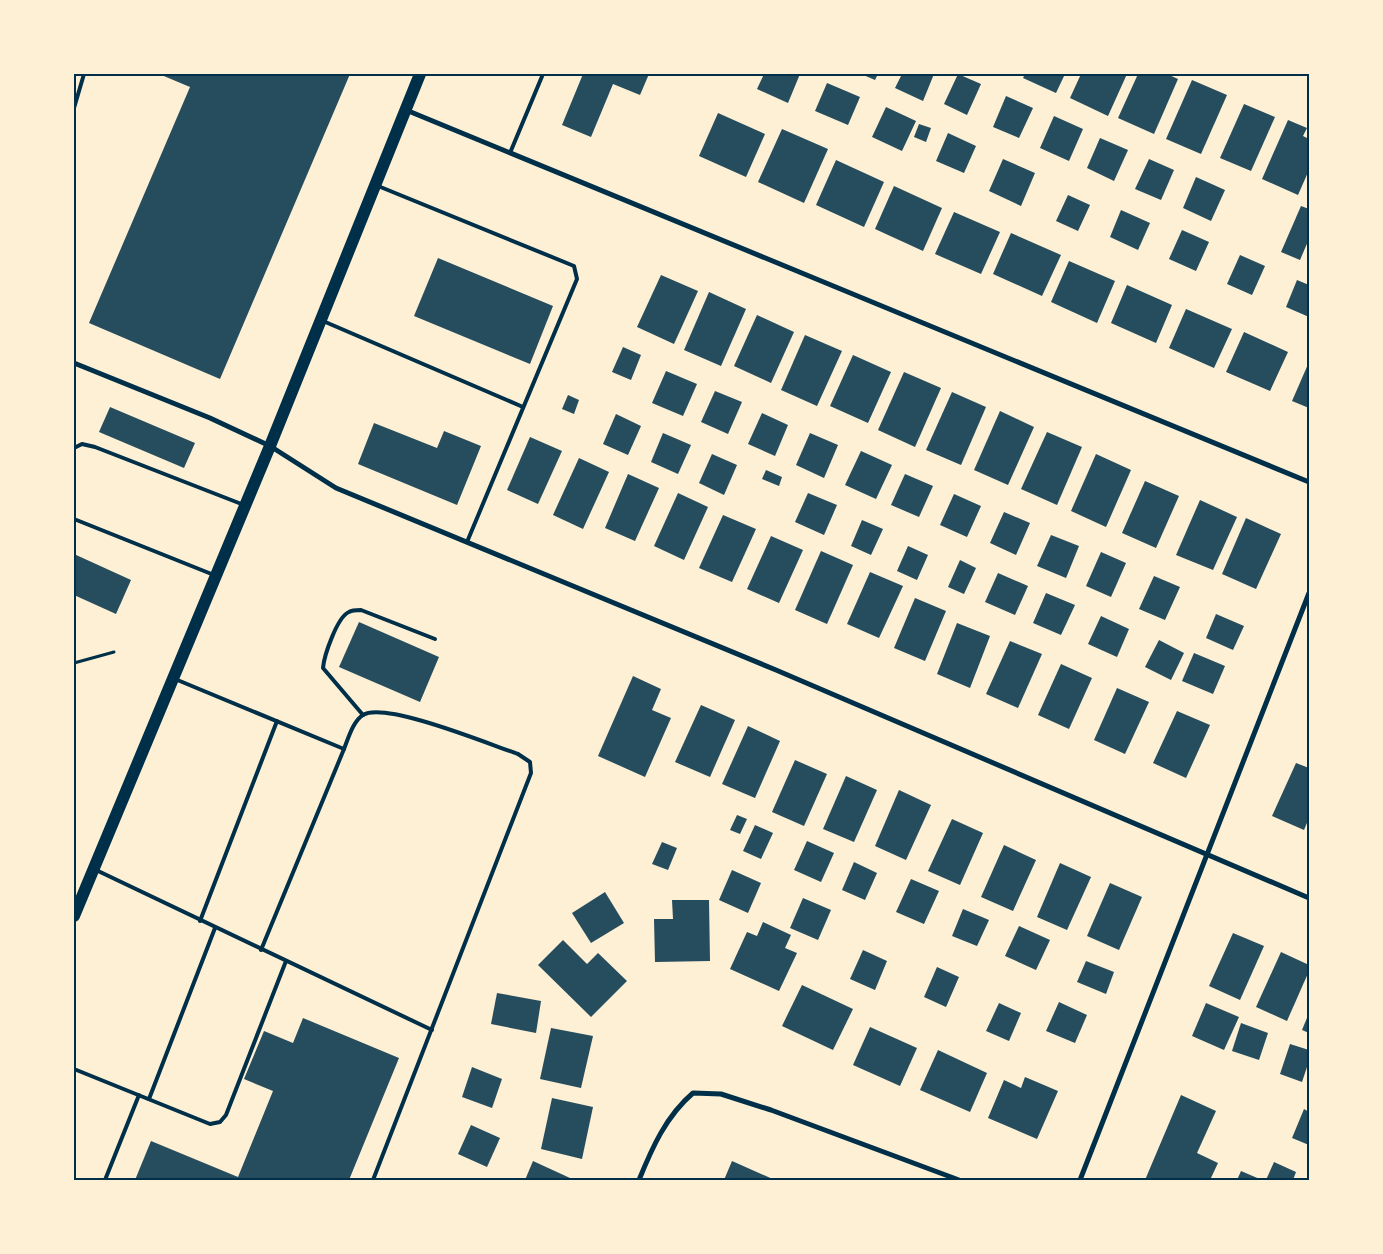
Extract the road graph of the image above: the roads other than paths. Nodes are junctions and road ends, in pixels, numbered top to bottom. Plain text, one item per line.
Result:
1 (84, 74) edge
2 (420, 74) edge
3 (543, 74) edge
4 (74, 108) edge
5 (406, 110) junction
6 (510, 153) junction
7 (375, 185) junction
8 (321, 320) junction
9 (74, 363) edge
10 (523, 407) junction
11 (270, 446) junction
12 (74, 448) edge
13 (1309, 482) edge
14 (245, 506) junction
15 (74, 519) edge
16 (467, 542) junction
17 (216, 576) junction
18 (1309, 593) edge
19 (435, 639) dead end
20 (173, 678) junction
21 (363, 715) junction
22 (276, 721) junction
23 (344, 748) junction
24 (1207, 856) junction
25 (94, 869) junction
26 (1309, 898) edge
27 (74, 916) edge
28 (200, 921) junction
29 (215, 928) junction
30 (261, 950) junction
31 (286, 961) junction
32 (432, 1030) junction
33 (74, 1069) edge
34 (139, 1096) junction
35 (149, 1099) junction
36 (105, 1180) edge
37 (373, 1180) edge
38 (639, 1180) edge
39 (958, 1180) edge
40 (1080, 1180) edge

1 - 4 lane
2 - 5 main road
3 - 6 lane
5 - 6 street
5 - 7 main road
6 - 13 street
7 - 8 main road
7 - 10 lane
8 - 10 lane
8 - 11 main road
9 - 11 street
10 - 16 lane
11 - 14 main road
11 - 16 street
12 - 14 lane
14 - 17 main road
15 - 17 lane
16 - 24 street
17 - 20 main road
18 - 24 street
19 - 21 lane
20 - 22 lane
20 - 25 main road
21 - 23 lane
21 - 32 lane
22 - 23 lane
22 - 28 lane
23 - 30 lane
24 - 26 street
24 - 40 street
25 - 27 main road
25 - 28 lane
28 - 29 lane
29 - 30 lane
29 - 35 lane
30 - 31 lane
31 - 32 lane
31 - 35 lane
32 - 37 lane
33 - 34 lane
34 - 35 lane
34 - 36 lane
38 - 39 street

